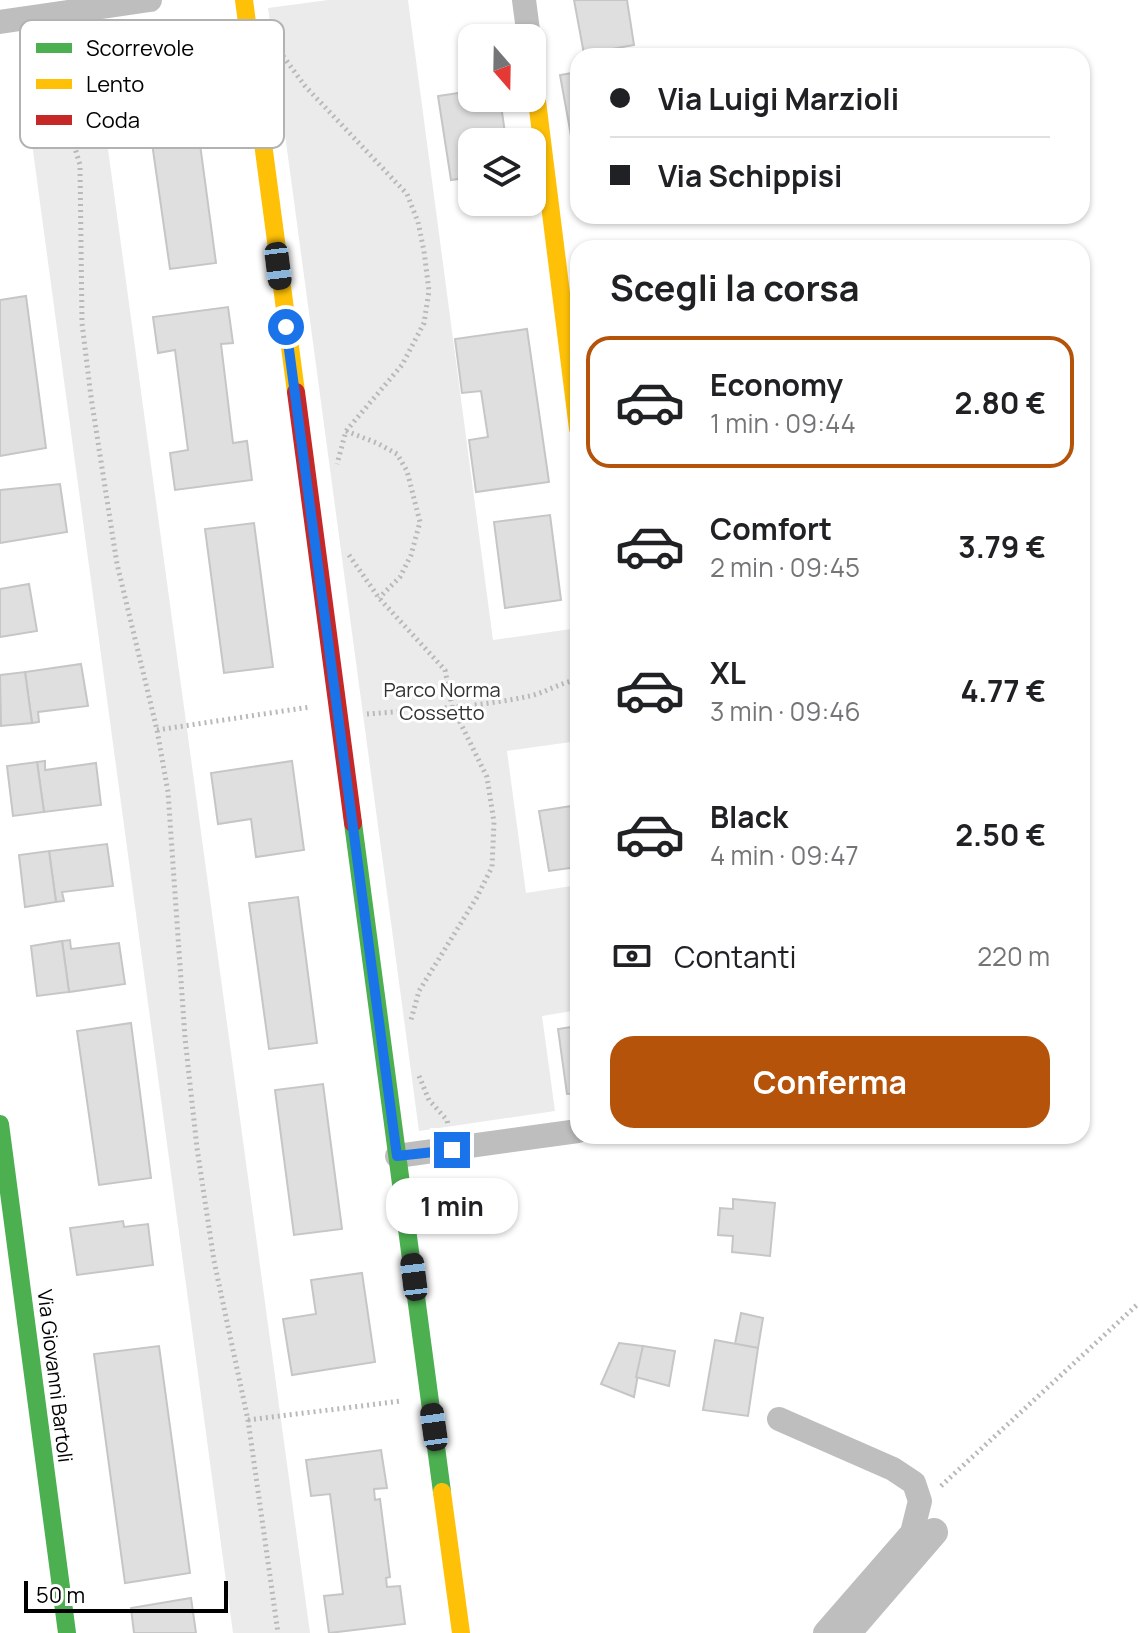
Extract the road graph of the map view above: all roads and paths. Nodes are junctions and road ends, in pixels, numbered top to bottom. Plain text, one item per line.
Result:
1 (150, 0) edge
2 (244, 0) edge
3 (524, 0) edge
4 (47, 15) junction
5 (48, 20) edge
6 (247, 20) edge
7 (0, 22) edge
8 (527, 24) edge
9 (284, 57) edge
10 (538, 112) edge
11 (75, 148) edge
12 (263, 148) edge
13 (570, 365) edge
14 (346, 431) junction
15 (336, 466) dead end
16 (348, 552) dead end
17 (379, 598) junction
18 (570, 681) edge
19 (452, 706) junction
20 (337, 710) junction
21 (157, 730) junction
22 (409, 1030) dead end
23 (416, 1068) dead end
24 (0, 1124) edge
25 (570, 1132) edge
26 (452, 1150) junction
27 (397, 1156) junction
28 (1139, 1303) edge
29 (430, 1398) junction
30 (779, 1419) dead end
31 (248, 1420) junction
32 (917, 1514) junction
33 (67, 1633) edge
34 (278, 1633) edge
35 (461, 1633) edge
36 (825, 1633) edge

1 - 4 street
2 - 6 street
3 - 8 street
4 - 5 path
4 - 7 street
9 - 14 path
10 - 13 street
11 - 21 path
12 - 20 street
14 - 15 path
14 - 17 path
16 - 17 path
17 - 19 path
18 - 19 path
19 - 20 path
19 - 22 path
20 - 21 path
20 - 27 street
21 - 31 path
23 - 26 path
24 - 33 street, Via Giovanni Bartoli
25 - 26 street
26 - 27 street
27 - 29 street
28 - 32 path
29 - 31 path
29 - 35 street
30 - 32 street
31 - 34 path
32 - 36 street

